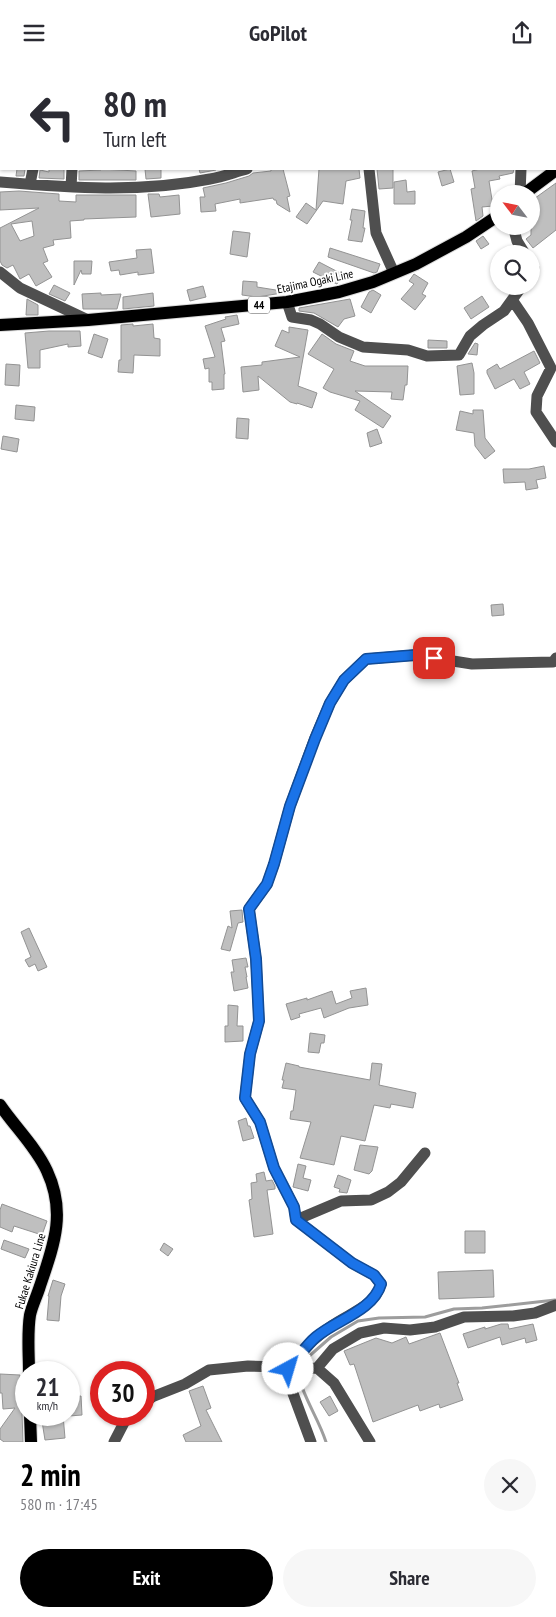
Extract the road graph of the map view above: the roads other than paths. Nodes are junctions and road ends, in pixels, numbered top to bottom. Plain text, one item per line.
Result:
1 (33, 170) edge
2 (72, 170) edge
3 (241, 170) edge
4 (369, 170) edge
5 (521, 170) edge
6 (556, 170) edge
7 (226, 172) edge
8 (0, 181) edge
9 (30, 184) junction
10 (520, 185) edge
11 (536, 185) edge
12 (71, 187) junction
13 (490, 221) edge
14 (0, 272) edge
15 (394, 273) junction
16 (517, 295) edge
17 (513, 301) junction
18 (287, 302) junction
19 (88, 320) junction
20 (0, 325) edge
21 (556, 442) edge
22 (556, 658) edge
23 (0, 1105) edge
24 (425, 1153) dead end
25 (296, 1220) junction
26 (556, 1305) edge
27 (30, 1361) edge
28 (317, 1368) junction
29 (288, 1369) junction
30 (155, 1396) edge
31 (30, 1426) edge
32 (122, 1426) edge
33 (31, 1442) edge
34 (114, 1442) edge
35 (311, 1442) edge
36 (370, 1442) edge

1 - 9 street
2 - 12 street
3 - 7 street
4 - 15 street
5 - 10 street
6 - 11 main road
7 - 12 street
8 - 9 street
9 - 12 street
13 - 15 main road, Etajima Ogaki Line / 44
14 - 19 street
15 - 18 main road, Etajima Ogaki Line / 44
16 - 17 street
17 - 18 street
17 - 21 street
18 - 19 main road, Etajima Ogaki Line / 44
19 - 20 main road, Etajima Ogaki Line / 44
22 - 25 street
23 - 27 main road, Fukae Kakiura Line
24 - 25 street
25 - 29 street
26 - 28 street
28 - 29 street
28 - 36 street
29 - 30 street
29 - 35 street
31 - 33 main road
32 - 34 street

